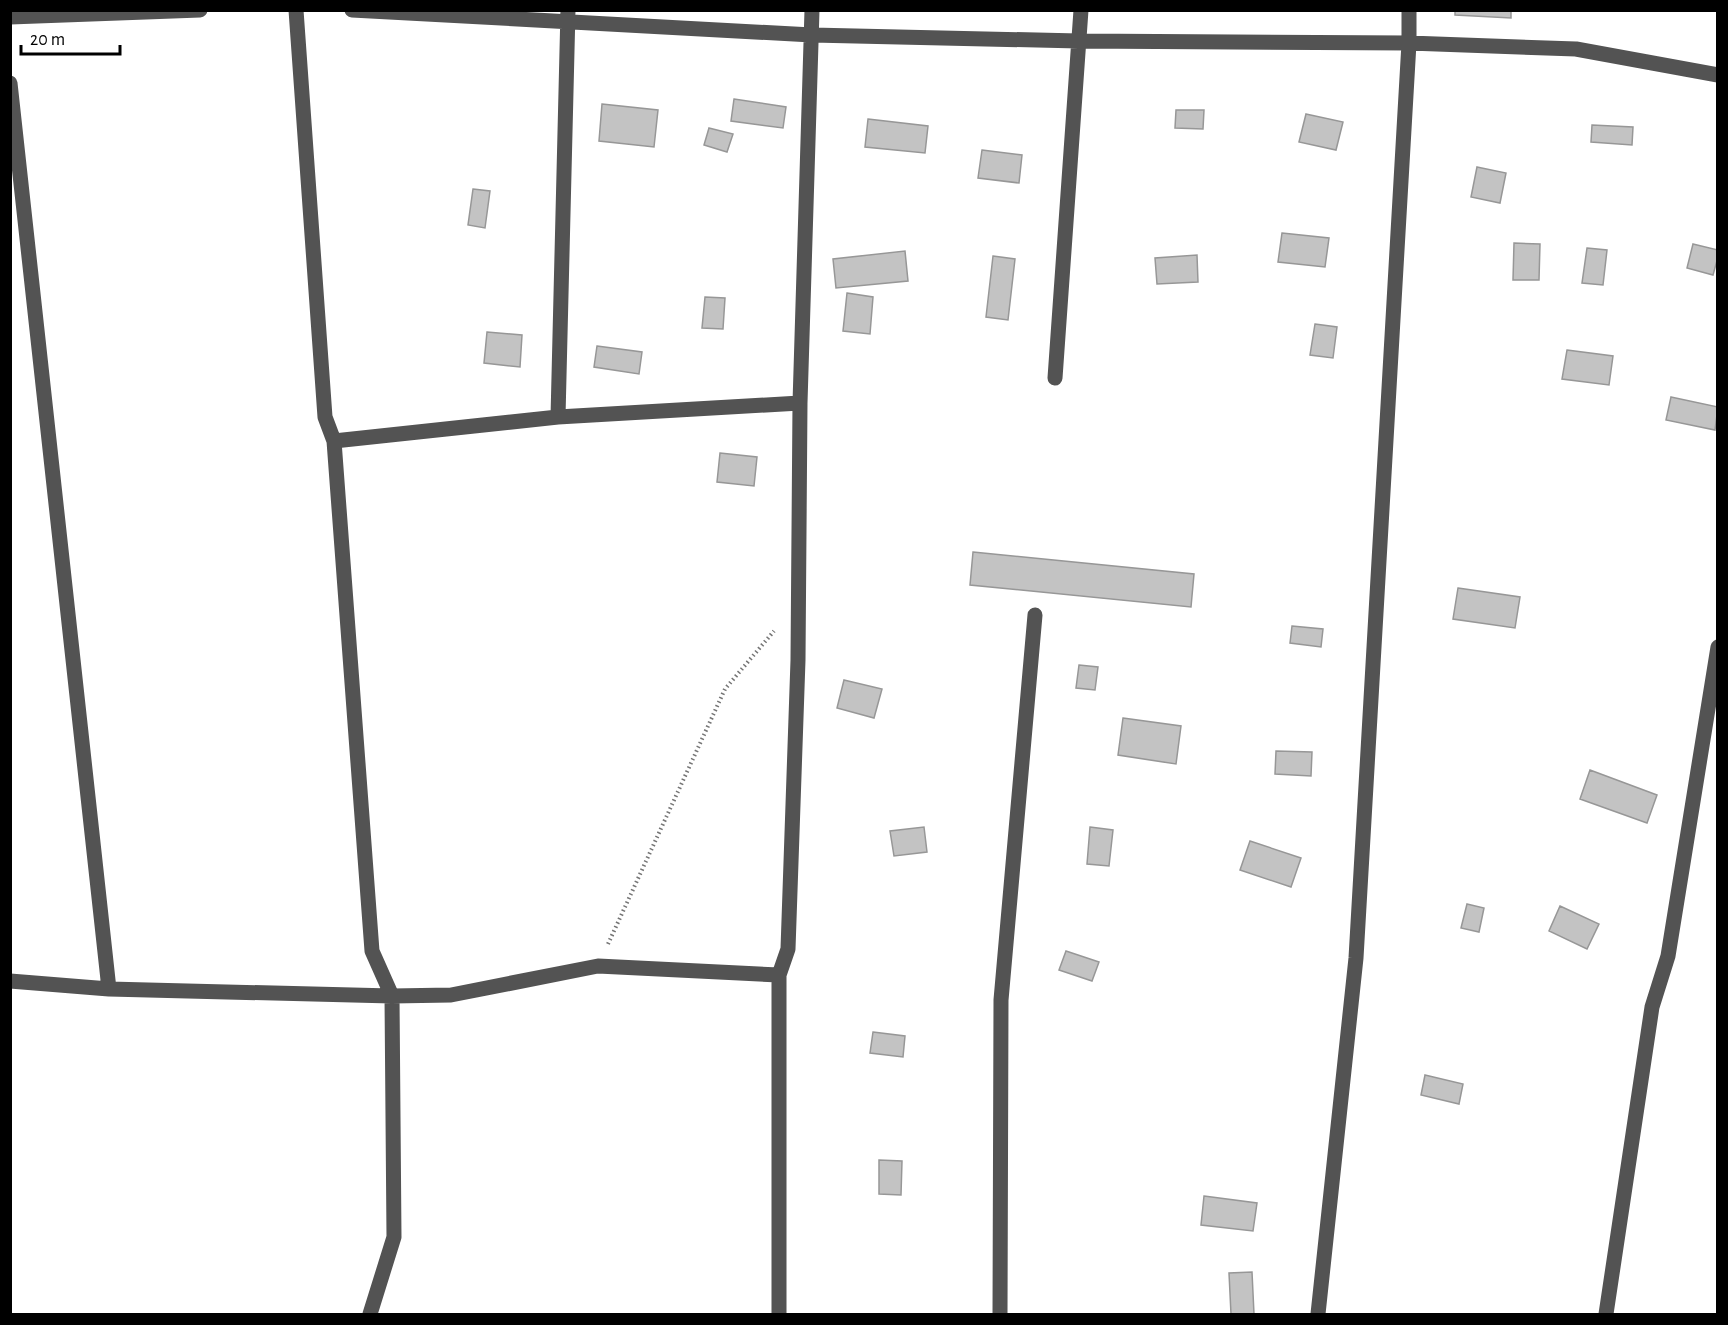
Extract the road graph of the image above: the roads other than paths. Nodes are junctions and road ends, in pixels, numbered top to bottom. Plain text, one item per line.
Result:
1 (200, 10) edge
2 (296, 10) edge
3 (352, 10) edge
4 (812, 10) edge
5 (1081, 10) edge
6 (1409, 10) edge
7 (568, 16) edge
8 (10, 17) edge
9 (812, 35) junction
10 (1079, 41) junction
11 (1409, 44) junction
12 (1718, 75) edge
13 (10, 83) edge
14 (1055, 378) dead end
15 (800, 403) junction
16 (558, 417) junction
17 (334, 441) junction
18 (1035, 615) dead end
19 (1718, 647) edge
20 (779, 975) junction
21 (10, 981) edge
22 (109, 989) junction
23 (392, 996) junction
24 (370, 1314) edge
25 (779, 1314) edge
26 (1000, 1314) edge
27 (1318, 1314) edge
28 (1606, 1314) edge

1 - 8 street
2 - 17 street
3 - 7 street
4 - 9 street
5 - 10 street
6 - 11 street
7 - 9 street
7 - 16 street
9 - 10 street
9 - 15 street
10 - 11 street
10 - 14 street
11 - 12 street
11 - 27 street
13 - 22 street
15 - 16 street
15 - 20 street
16 - 17 street
17 - 23 street
18 - 26 street
19 - 28 street
20 - 23 street
20 - 25 street
21 - 22 street
22 - 23 street
23 - 24 street

